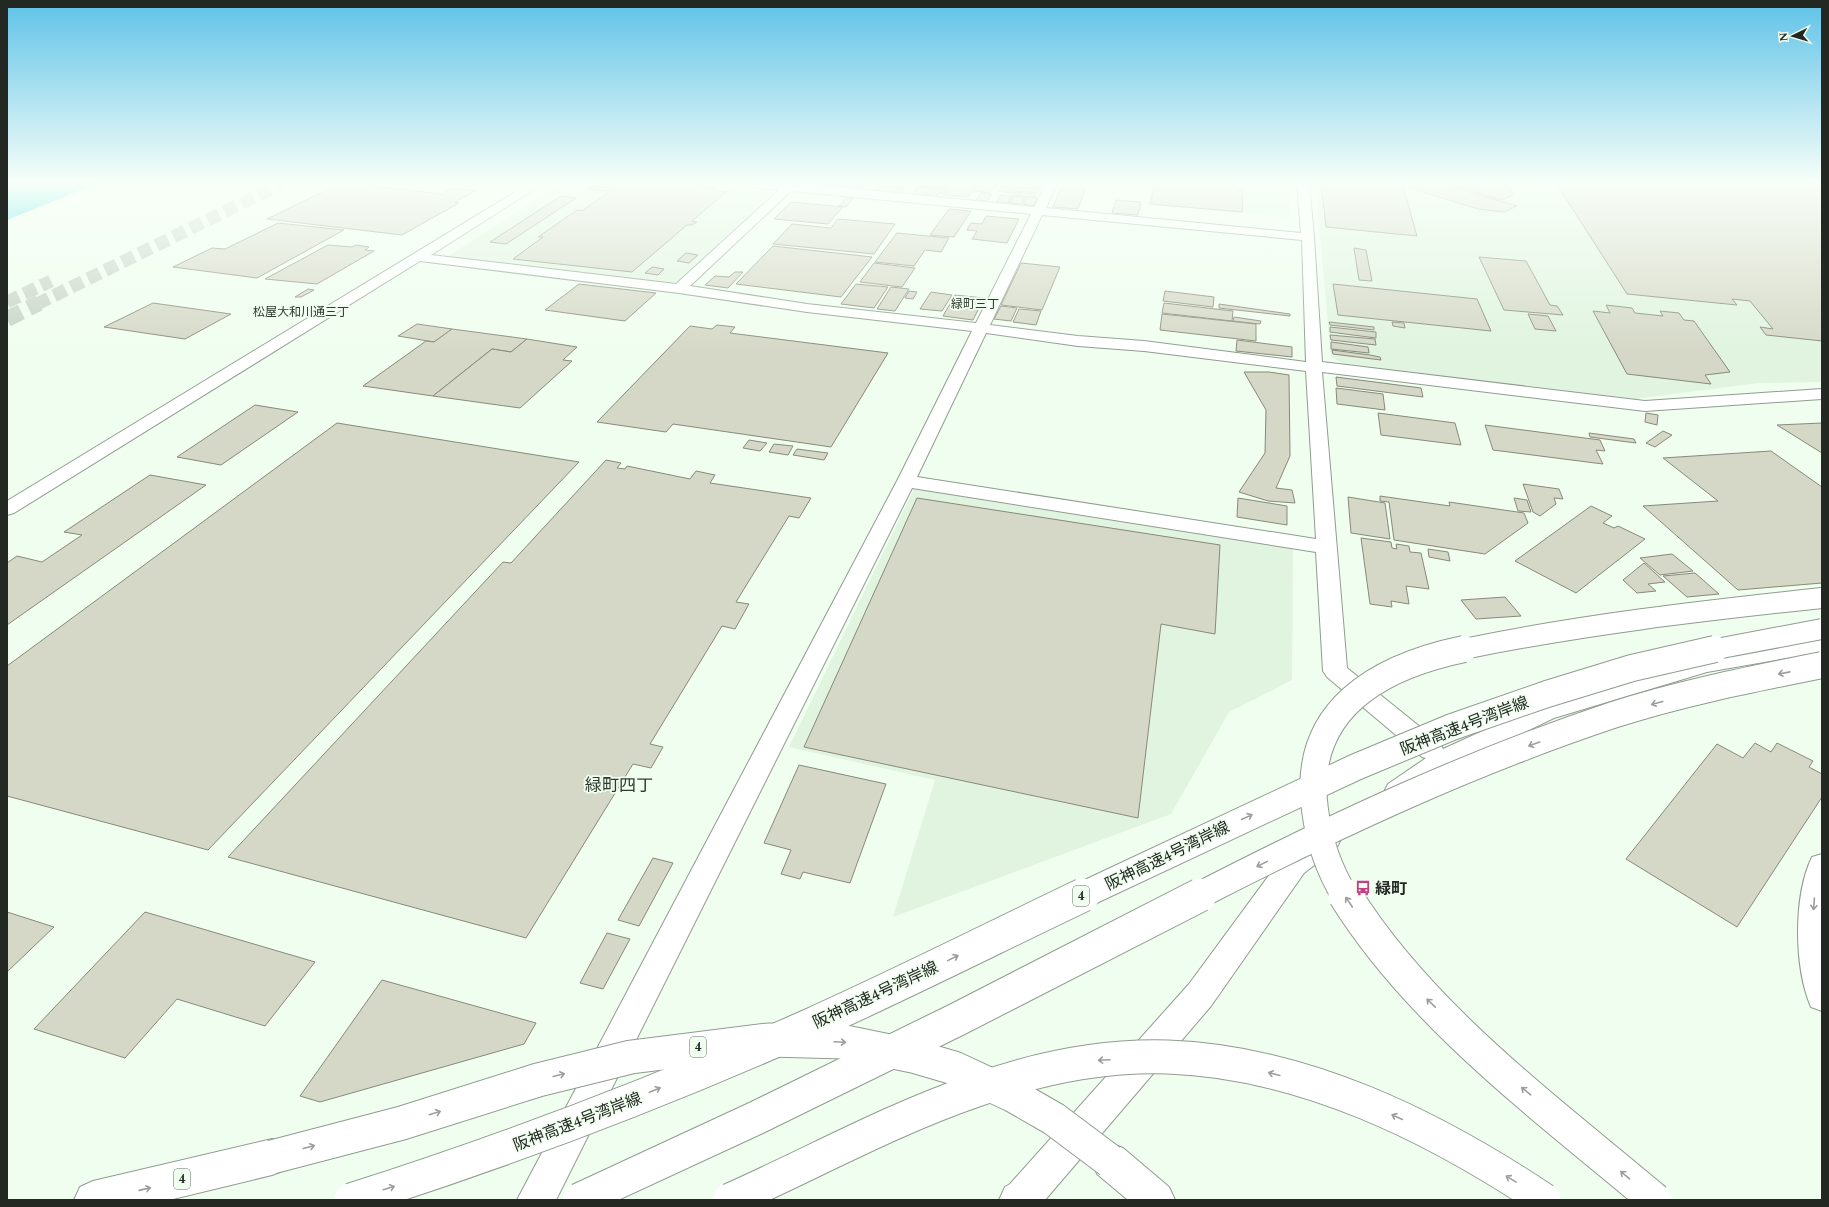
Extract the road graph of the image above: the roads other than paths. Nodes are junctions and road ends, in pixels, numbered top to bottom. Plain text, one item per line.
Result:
1 (447, 239) edge
2 (733, 239) edge
3 (1024, 239) edge
4 (1308, 239) edge
5 (417, 257) junction
6 (679, 290) junction
7 (980, 328) junction
8 (1314, 366) junction
9 (1822, 394) edge
10 (906, 481) junction
11 (7, 509) edge
12 (1326, 547) junction
13 (1822, 598) edge
14 (1822, 629) edge
15 (1822, 644) edge
16 (1822, 665) edge
17 (1443, 760) junction
18 (1822, 866) edge
19 (1822, 996) edge
20 (1110, 1161) junction
21 (93, 1200) edge
22 (351, 1200) edge
23 (536, 1200) edge
24 (579, 1200) edge
25 (730, 1200) edge
26 (1018, 1200) edge
27 (1150, 1200) edge
28 (1156, 1200) edge
29 (1544, 1200) edge
30 (1655, 1200) edge

1 - 5 main road
2 - 6 main road
3 - 7 main road
4 - 8 main road
5 - 6 main road
5 - 11 main road
6 - 7 main road
7 - 8 main road
7 - 10 main road
8 - 9 main road
8 - 12 main road
10 - 12 main road
10 - 23 main road
12 - 17 main road
30 -> 13 main road, bridge
22 -> 14 main road, 阪神高速4号湾岸線 / 4, bridge
15 - 17 main road
16 -> 24 main road, bridge
17 - 26 main road
18 -> 19 main road
21 -> 20 main road, 4, bridge
20 - 27 main road
20 - 28 main road, 4
29 -> 25 main road, bridge

